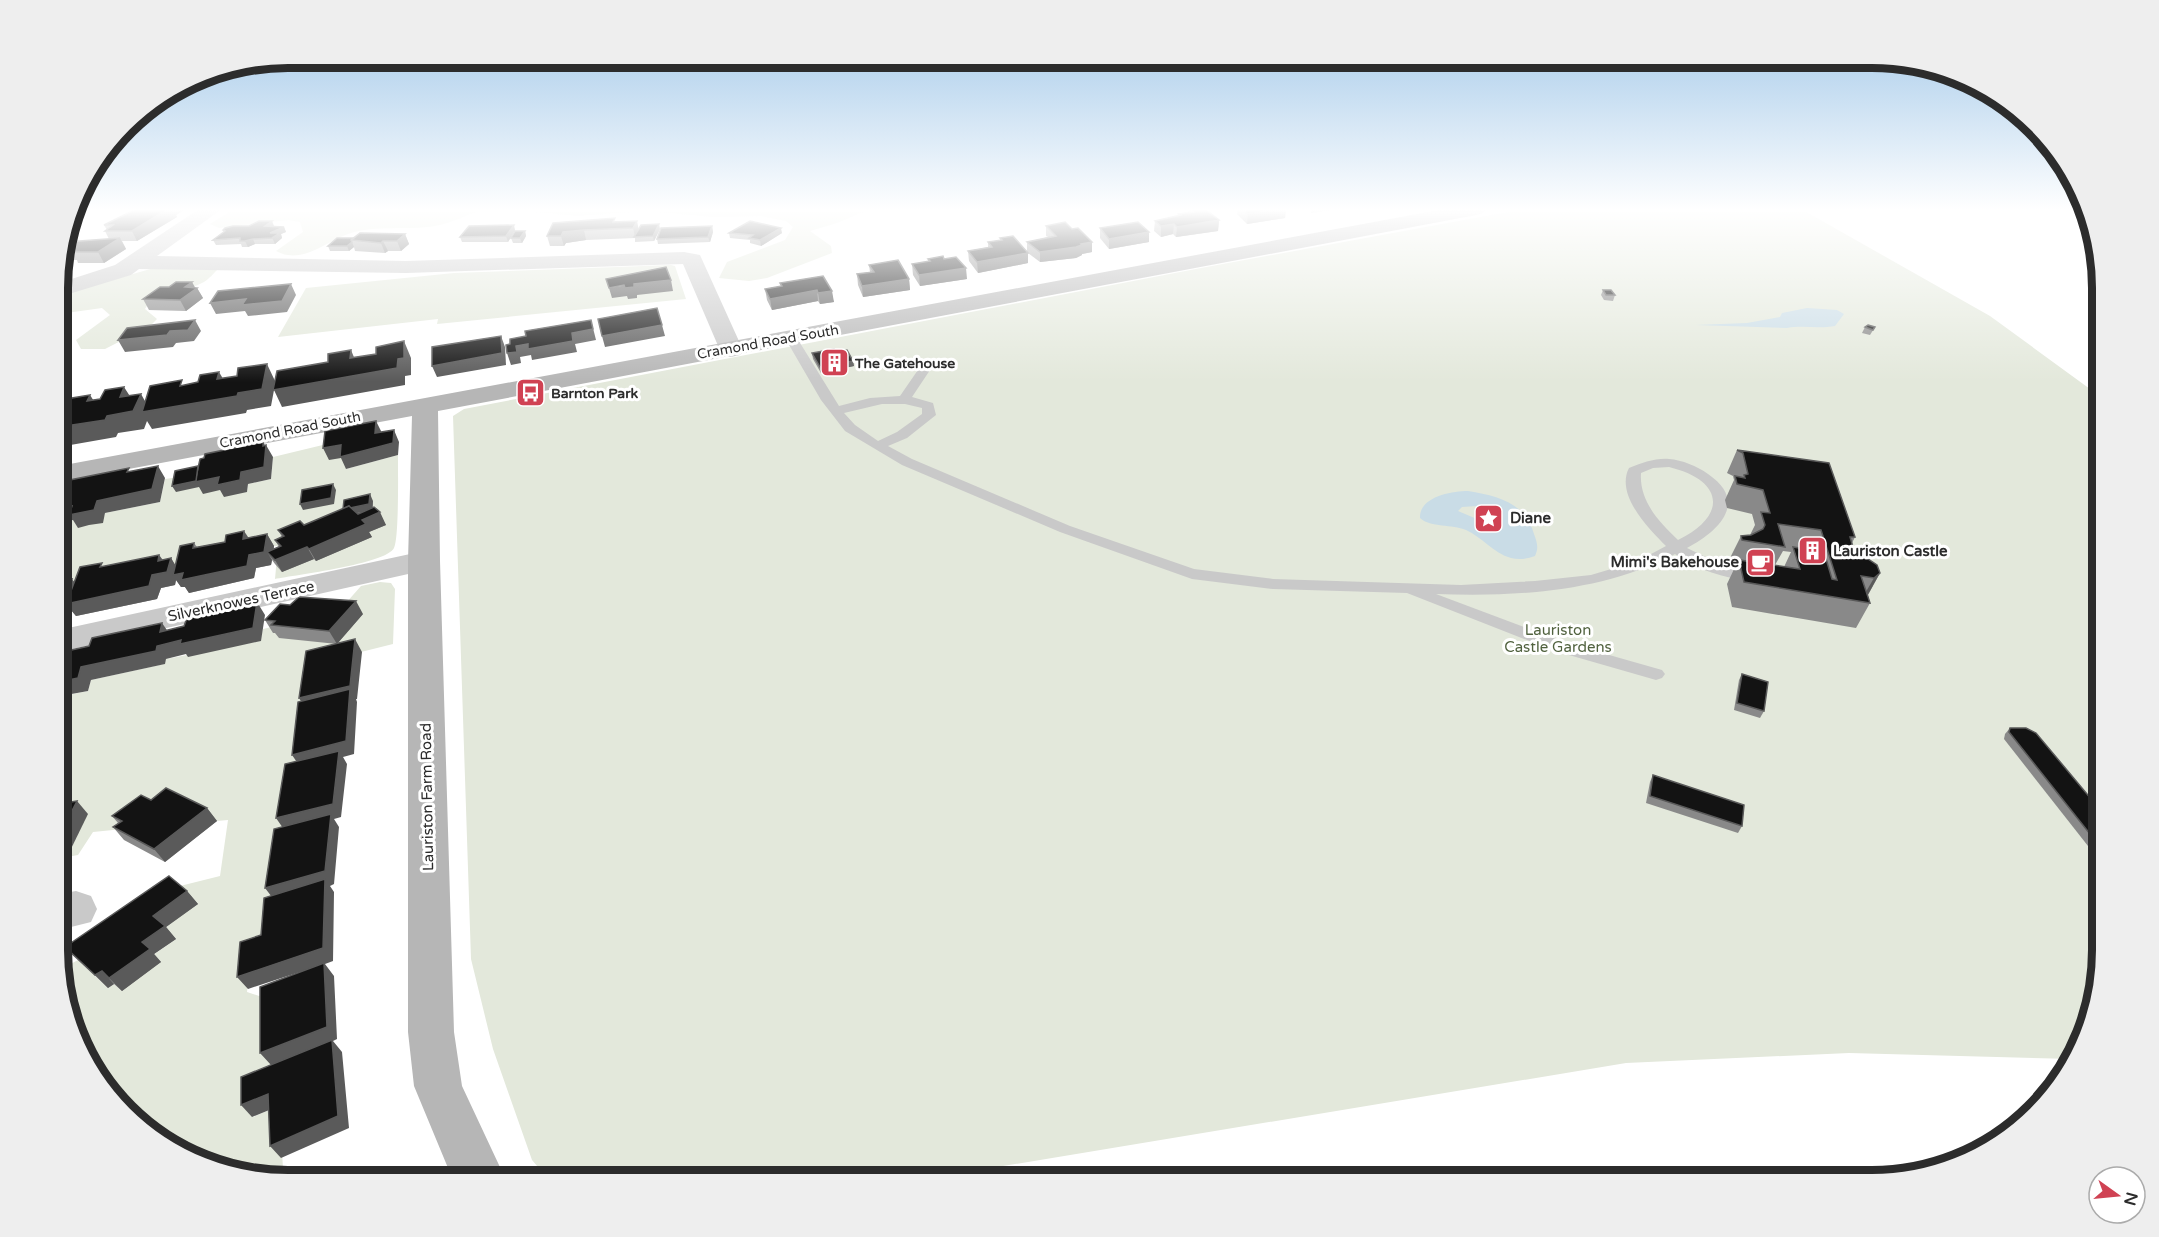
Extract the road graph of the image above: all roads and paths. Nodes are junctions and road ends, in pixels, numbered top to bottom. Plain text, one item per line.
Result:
1 (128, 267) edge
2 (391, 267) edge
3 (414, 267) edge
4 (695, 267) edge
5 (1169, 267) edge
6 (68, 287) edge
7 (791, 338) junction
8 (731, 350) junction
9 (924, 370) dead end
10 (904, 400) junction
11 (425, 404) junction
12 (836, 411) junction
13 (877, 446) junction
14 (68, 472) edge
15 (1676, 547) junction
16 (424, 561) junction
17 (1771, 580) edge
18 (1402, 588) junction
19 (68, 639) edge
20 (1656, 674) dead end
21 (475, 1170) edge

1 - 6 street
2 - 3 street
4 - 8 street
5 - 7 street, Cramond Road South
7 - 8 street, Cramond Road South
7 - 12 lane
8 - 11 street, Cramond Road South
9 - 10 lane
10 - 12 lane
10 - 13 lane
11 - 14 street, Cramond Road South
11 - 16 street, Lauriston Farm Road
12 - 13 lane
13 - 18 lane
15 - 15 lane
15 - 17 lane
15 - 18 lane
16 - 19 street, Silverknowes Terrace
16 - 21 street, Lauriston Farm Road
18 - 20 lane

